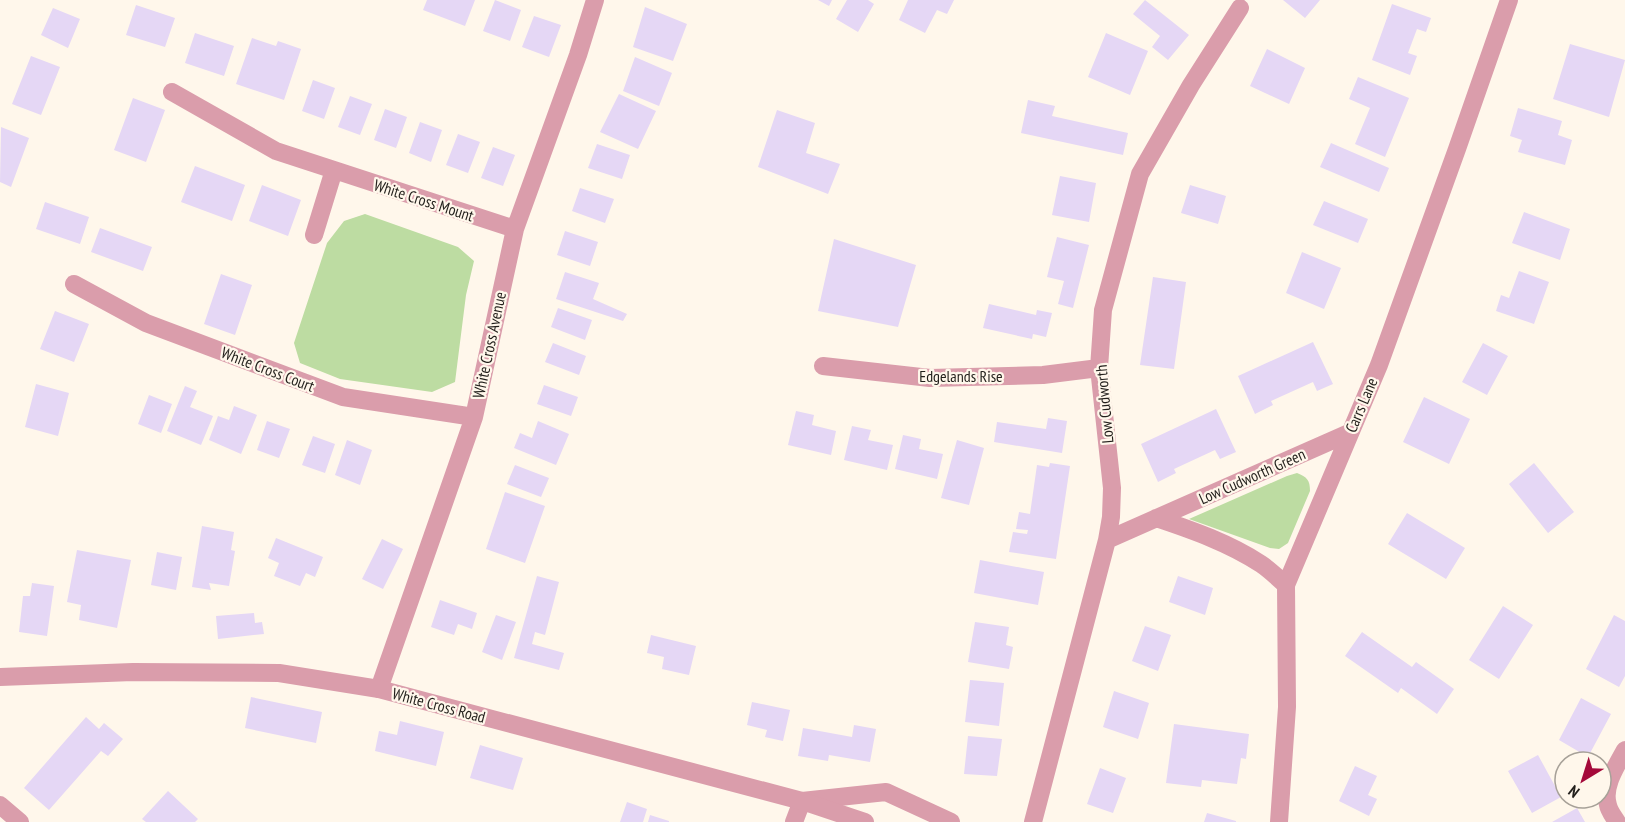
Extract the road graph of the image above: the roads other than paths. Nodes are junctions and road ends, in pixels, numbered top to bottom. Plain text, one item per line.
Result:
1 (595, 0) edge
2 (1509, 0) edge
3 (1240, 8) dead end
4 (172, 92) dead end
5 (334, 170) junction
6 (515, 229) junction
7 (314, 235) dead end
8 (74, 284) dead end
9 (823, 366) dead end
10 (1099, 368) junction
11 (474, 417) junction
12 (1349, 433) junction
13 (1156, 518) junction
14 (1107, 540) junction
15 (1286, 585) junction
16 (0, 676) edge
17 (380, 689) junction
18 (1625, 750) edge
19 (802, 801) junction
20 (0, 805) edge
21 (20, 822) edge
22 (794, 822) edge
23 (865, 822) edge
24 (951, 822) edge
25 (1033, 822) edge
26 (1279, 822) edge
27 (1617, 822) edge

1 - 6 street, White Cross Avenue
2 - 12 street, Carrs Lane
3 - 10 street, Low Cudworth
4 - 5 street, White Cross Mount
5 - 6 street, White Cross Mount
5 - 7 street
6 - 11 street, White Cross Avenue
8 - 11 street, White Cross Court
9 - 10 street, Edgelands Rise
10 - 14 street, Low Cudworth
11 - 17 street, White Cross Avenue
12 - 13 street, Low Cudworth Green
12 - 15 street, Carrs Lane
13 - 14 street, Low Cudworth Green
13 - 15 street
14 - 25 street, Low Cudworth
15 - 26 street, Carrs Lane
16 - 17 street, White Cross Road
17 - 19 street, White Cross Road
18 - 27 street
19 - 22 street
19 - 23 street, White Cross Road
19 - 24 street
20 - 21 street

